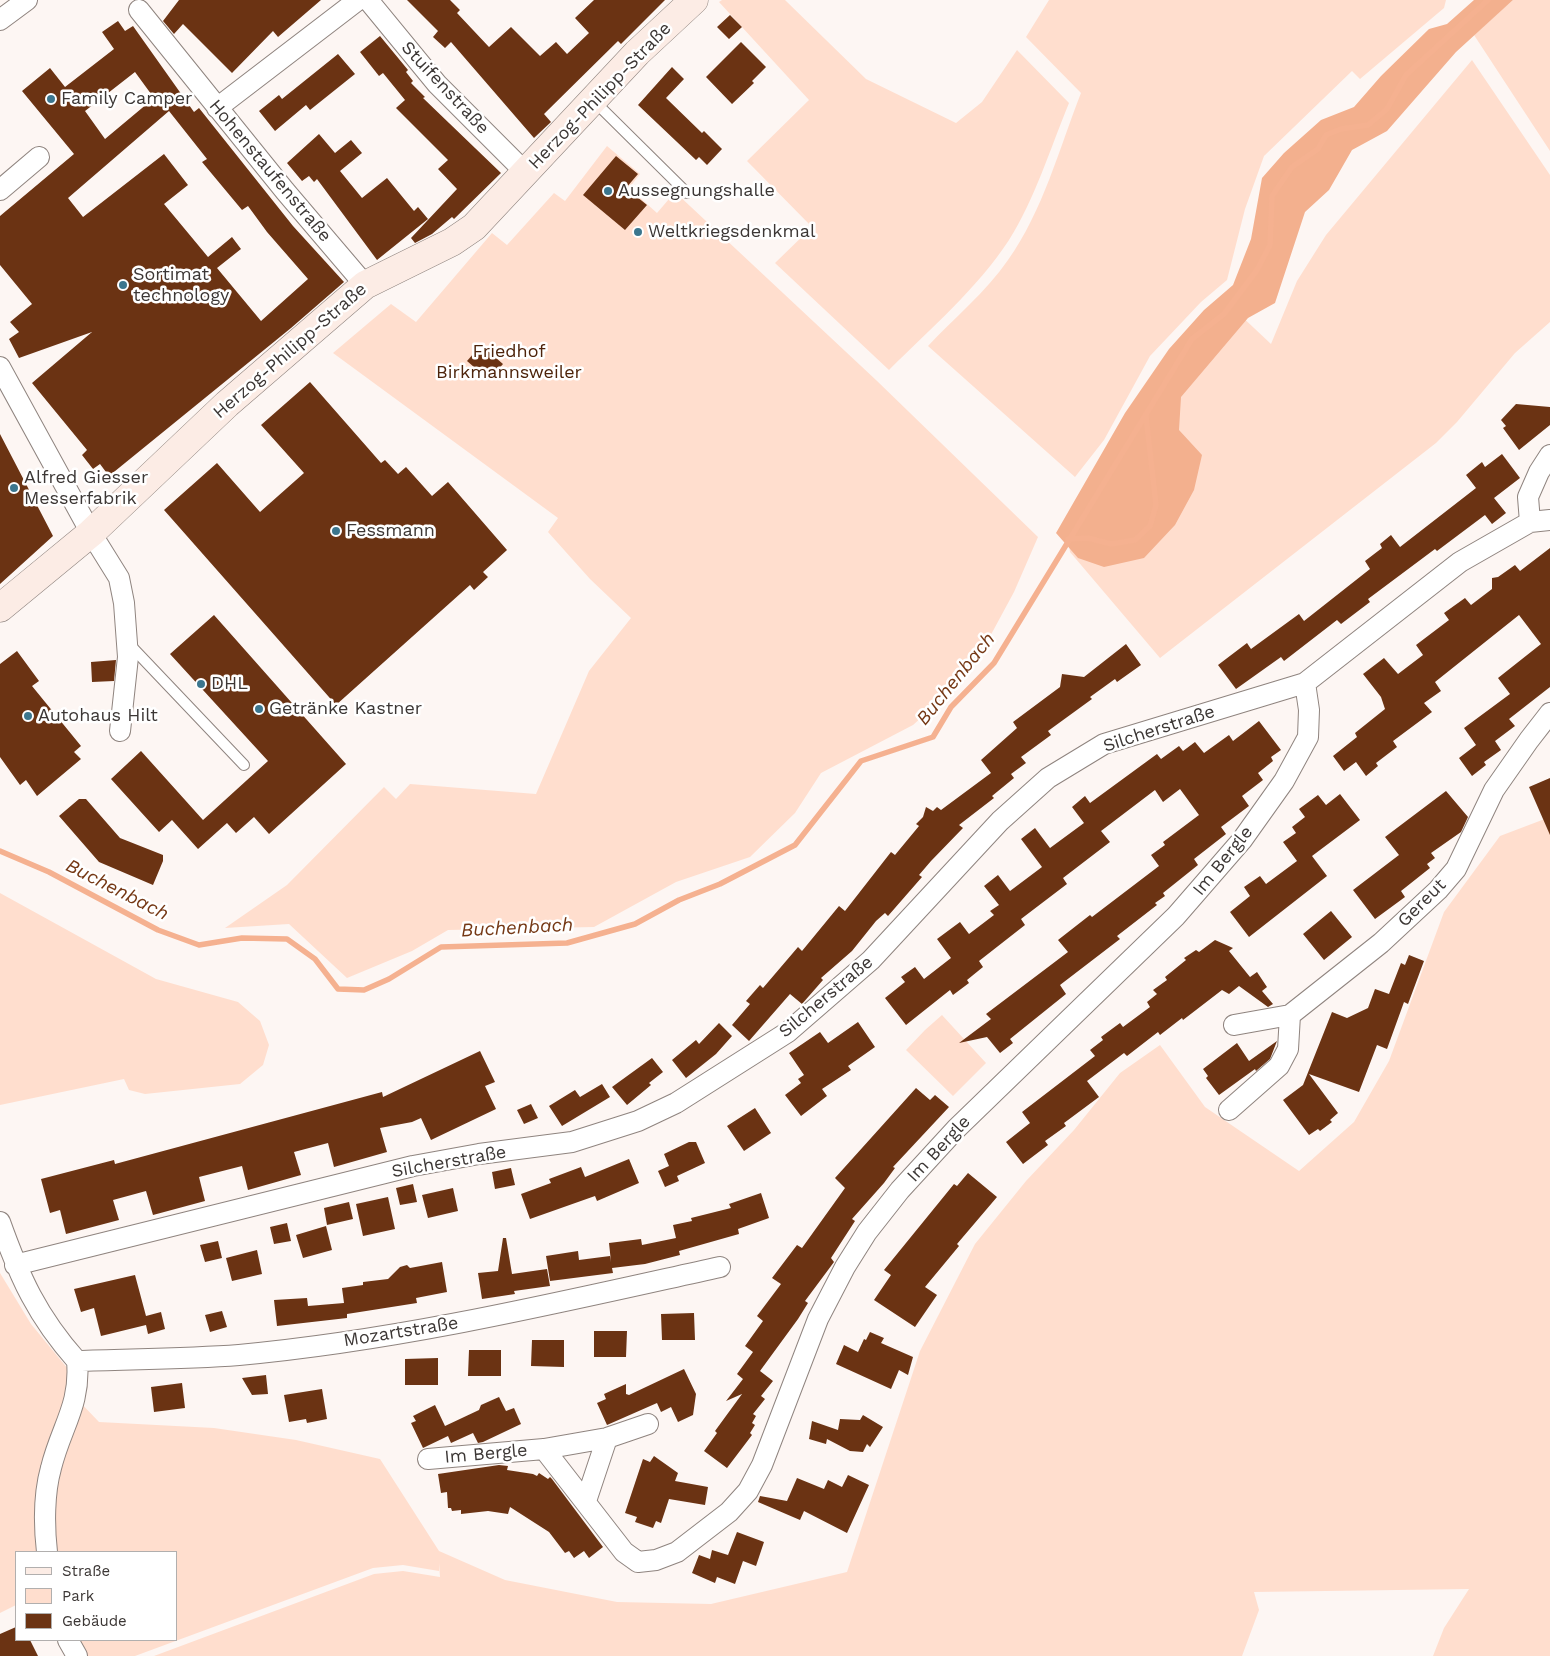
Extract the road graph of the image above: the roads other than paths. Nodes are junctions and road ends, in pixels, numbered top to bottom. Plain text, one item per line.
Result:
1 (27, 0) edge
2 (358, 0) edge
3 (368, 0) edge
4 (694, 0) edge
5 (139, 10) dead end
6 (0, 20) edge
7 (593, 101) junction
8 (217, 108) junction
9 (39, 157) dead end
10 (526, 173) junction
11 (0, 190) edge
12 (687, 193) dead end
13 (365, 285) junction
14 (0, 367) edge
15 (1550, 455) edge
16 (1550, 520) edge
17 (1530, 522) junction
18 (91, 533) junction
19 (0, 608) edge
20 (128, 642) junction
21 (1305, 683) junction
22 (1550, 714) edge
23 (120, 731) dead end
24 (244, 765) dead end
25 (1290, 1015) junction
26 (1234, 1025) dead end
27 (1229, 1110) dead end
28 (0, 1222) edge
29 (15, 1265) junction
30 (720, 1267) dead end
31 (77, 1360) junction
32 (648, 1424) dead end
33 (608, 1438) junction
34 (544, 1449) junction
35 (428, 1459) dead end
36 (586, 1501) junction
37 (47, 1551) edge
38 (69, 1641) edge
39 (77, 1656) edge

1 - 6 street
2 - 8 street
3 - 10 street, Stuifenstraße
4 - 7 street, Herzog-Philipp-Straße
5 - 8 street, Hohenstaufenstraße
7 - 10 street, Herzog-Philipp-Straße
7 - 12 lane
8 - 13 street, Hohenstaufenstraße
9 - 11 street
10 - 13 street, Herzog-Philipp-Straße
13 - 18 street, Herzog-Philipp-Straße
14 - 18 street
15 - 17 street
16 - 17 street, Silcherstraße
17 - 21 street, Silcherstraße
18 - 19 street, Herzog-Philipp-Straße
18 - 20 street
20 - 23 street
20 - 24 lane
21 - 29 street, Silcherstraße
21 - 36 street, Im Bergle
22 - 25 street, Gereut
25 - 26 street, Gereut
25 - 27 street
28 - 29 street
29 - 31 street
30 - 31 street, Mozartstraße
31 - 37 street
32 - 33 street, Im Bergle
33 - 34 street, Im Bergle
33 - 36 street
34 - 35 street, Im Bergle
34 - 36 street, Im Bergle
38 - 39 street

